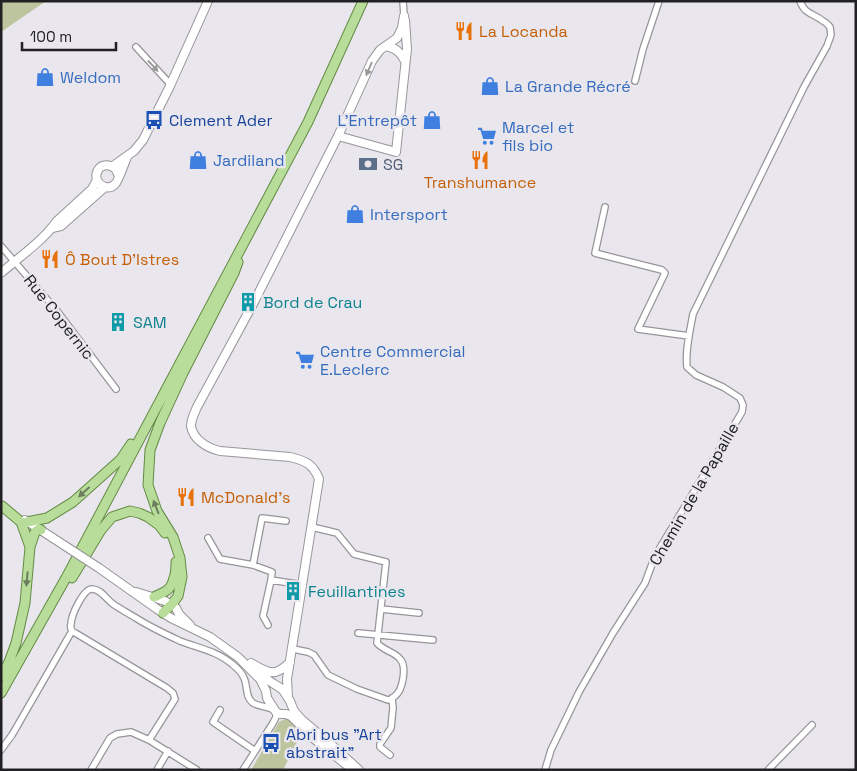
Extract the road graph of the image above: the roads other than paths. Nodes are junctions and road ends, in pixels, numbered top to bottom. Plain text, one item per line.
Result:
1 (208, 1) edge
2 (363, 1) edge
3 (403, 1) edge
4 (660, 1) edge
5 (800, 1) edge
6 (404, 16) junction
7 (386, 46) junction
8 (136, 48) dead end
9 (405, 61) junction
10 (635, 81) dead end
11 (171, 85) junction
12 (338, 136) junction
13 (127, 157) junction
14 (113, 166) junction
15 (119, 176) junction
16 (97, 180) junction
17 (105, 187) junction
18 (605, 207) dead end
19 (52, 228) junction
20 (247, 236) junction
21 (1, 246) edge
22 (15, 261) junction
23 (1, 273) edge
24 (689, 336) junction
25 (116, 389) dead end
26 (159, 402) junction
27 (2, 505) edge
28 (286, 521) dead end
29 (27, 522) junction
30 (312, 527) junction
31 (41, 530) junction
32 (208, 538) dead end
33 (30, 547) junction
34 (253, 565) junction
35 (271, 580) junction
36 (303, 586) junction
37 (167, 591) junction
38 (134, 592) junction
39 (154, 597) junction
40 (169, 602) junction
41 (381, 609) junction
42 (163, 613) junction
43 (419, 613) dead end
44 (42, 621) junction
45 (268, 625) dead end
46 (72, 631) junction
47 (358, 633) dead end
48 (378, 635) junction
49 (433, 640) dead end
50 (292, 649) junction
51 (290, 662) junction
52 (251, 663) junction
53 (1, 676) edge
54 (275, 685) junction
55 (1, 693) edge
56 (266, 693) junction
57 (288, 697) junction
58 (392, 698) junction
59 (257, 705) junction
60 (292, 706) junction
61 (220, 710) dead end
62 (280, 713) junction
63 (812, 725) dead end
64 (149, 740) junction
65 (1, 750) edge
66 (168, 751) junction
67 (254, 751) junction
68 (390, 755) dead end
69 (91, 770) edge
70 (157, 770) edge
71 (197, 770) edge
72 (243, 770) edge
73 (353, 770) edge
74 (359, 770) edge
75 (545, 770) edge
76 (768, 770) edge

1 - 11 street
2 - 20 main road
3 - 6 street
4 - 10 street
5 - 24 street, Chemin de la Papaille
6 - 7 street
6 - 9 street
7 - 9 street
7 -> 12 street
8 -> 11 street
9 - 12 street
11 - 13 street
12 - 30 street
13 - 14 street
13 - 15 street
14 - 15 street
14 - 16 street
15 - 17 street
16 - 17 street
16 - 19 street
17 - 19 street
18 - 24 street
19 - 22 street
20 - 26 main road
40 -> 20 main road
21 - 22 street, Rue Copernic
22 - 23 street
22 - 25 street, Rue Copernic
24 - 75 street, Chemin de la Papaille
26 -> 29 main road
26 - 44 main road
27 - 29 street
27 - 33 main road
28 - 34 street
29 - 31 street
30 - 36 street
30 - 41 street
31 - 33 main road
31 - 38 street, bridge
32 - 34 street
33 -> 53 main road
34 - 35 street
35 - 36 street
35 - 45 street
36 - 50 street
37 - 39 main road
37 - 40 street
37 - 44 main road
38 - 39 street
38 - 42 street
39 - 40 street
40 - 42 main road
40 - 52 street
41 - 43 street
41 - 48 street
42 - 56 street
44 - 55 main road
46 - 59 street
46 - 64 street
46 - 65 street
47 - 48 street
48 - 49 street
48 - 58 street
50 - 51 street
50 - 58 street
51 - 52 street
51 - 54 street
51 - 57 street
52 - 54 street
54 - 56 street
54 - 57 street
56 - 59 street
56 - 62 street
57 - 60 street
58 - 68 street
59 - 62 street
60 - 62 street
60 - 74 street
61 - 67 street
62 - 67 street
62 - 73 street
63 - 76 street
64 - 66 street
64 - 69 street
66 - 70 street
66 - 71 street
67 - 72 street

